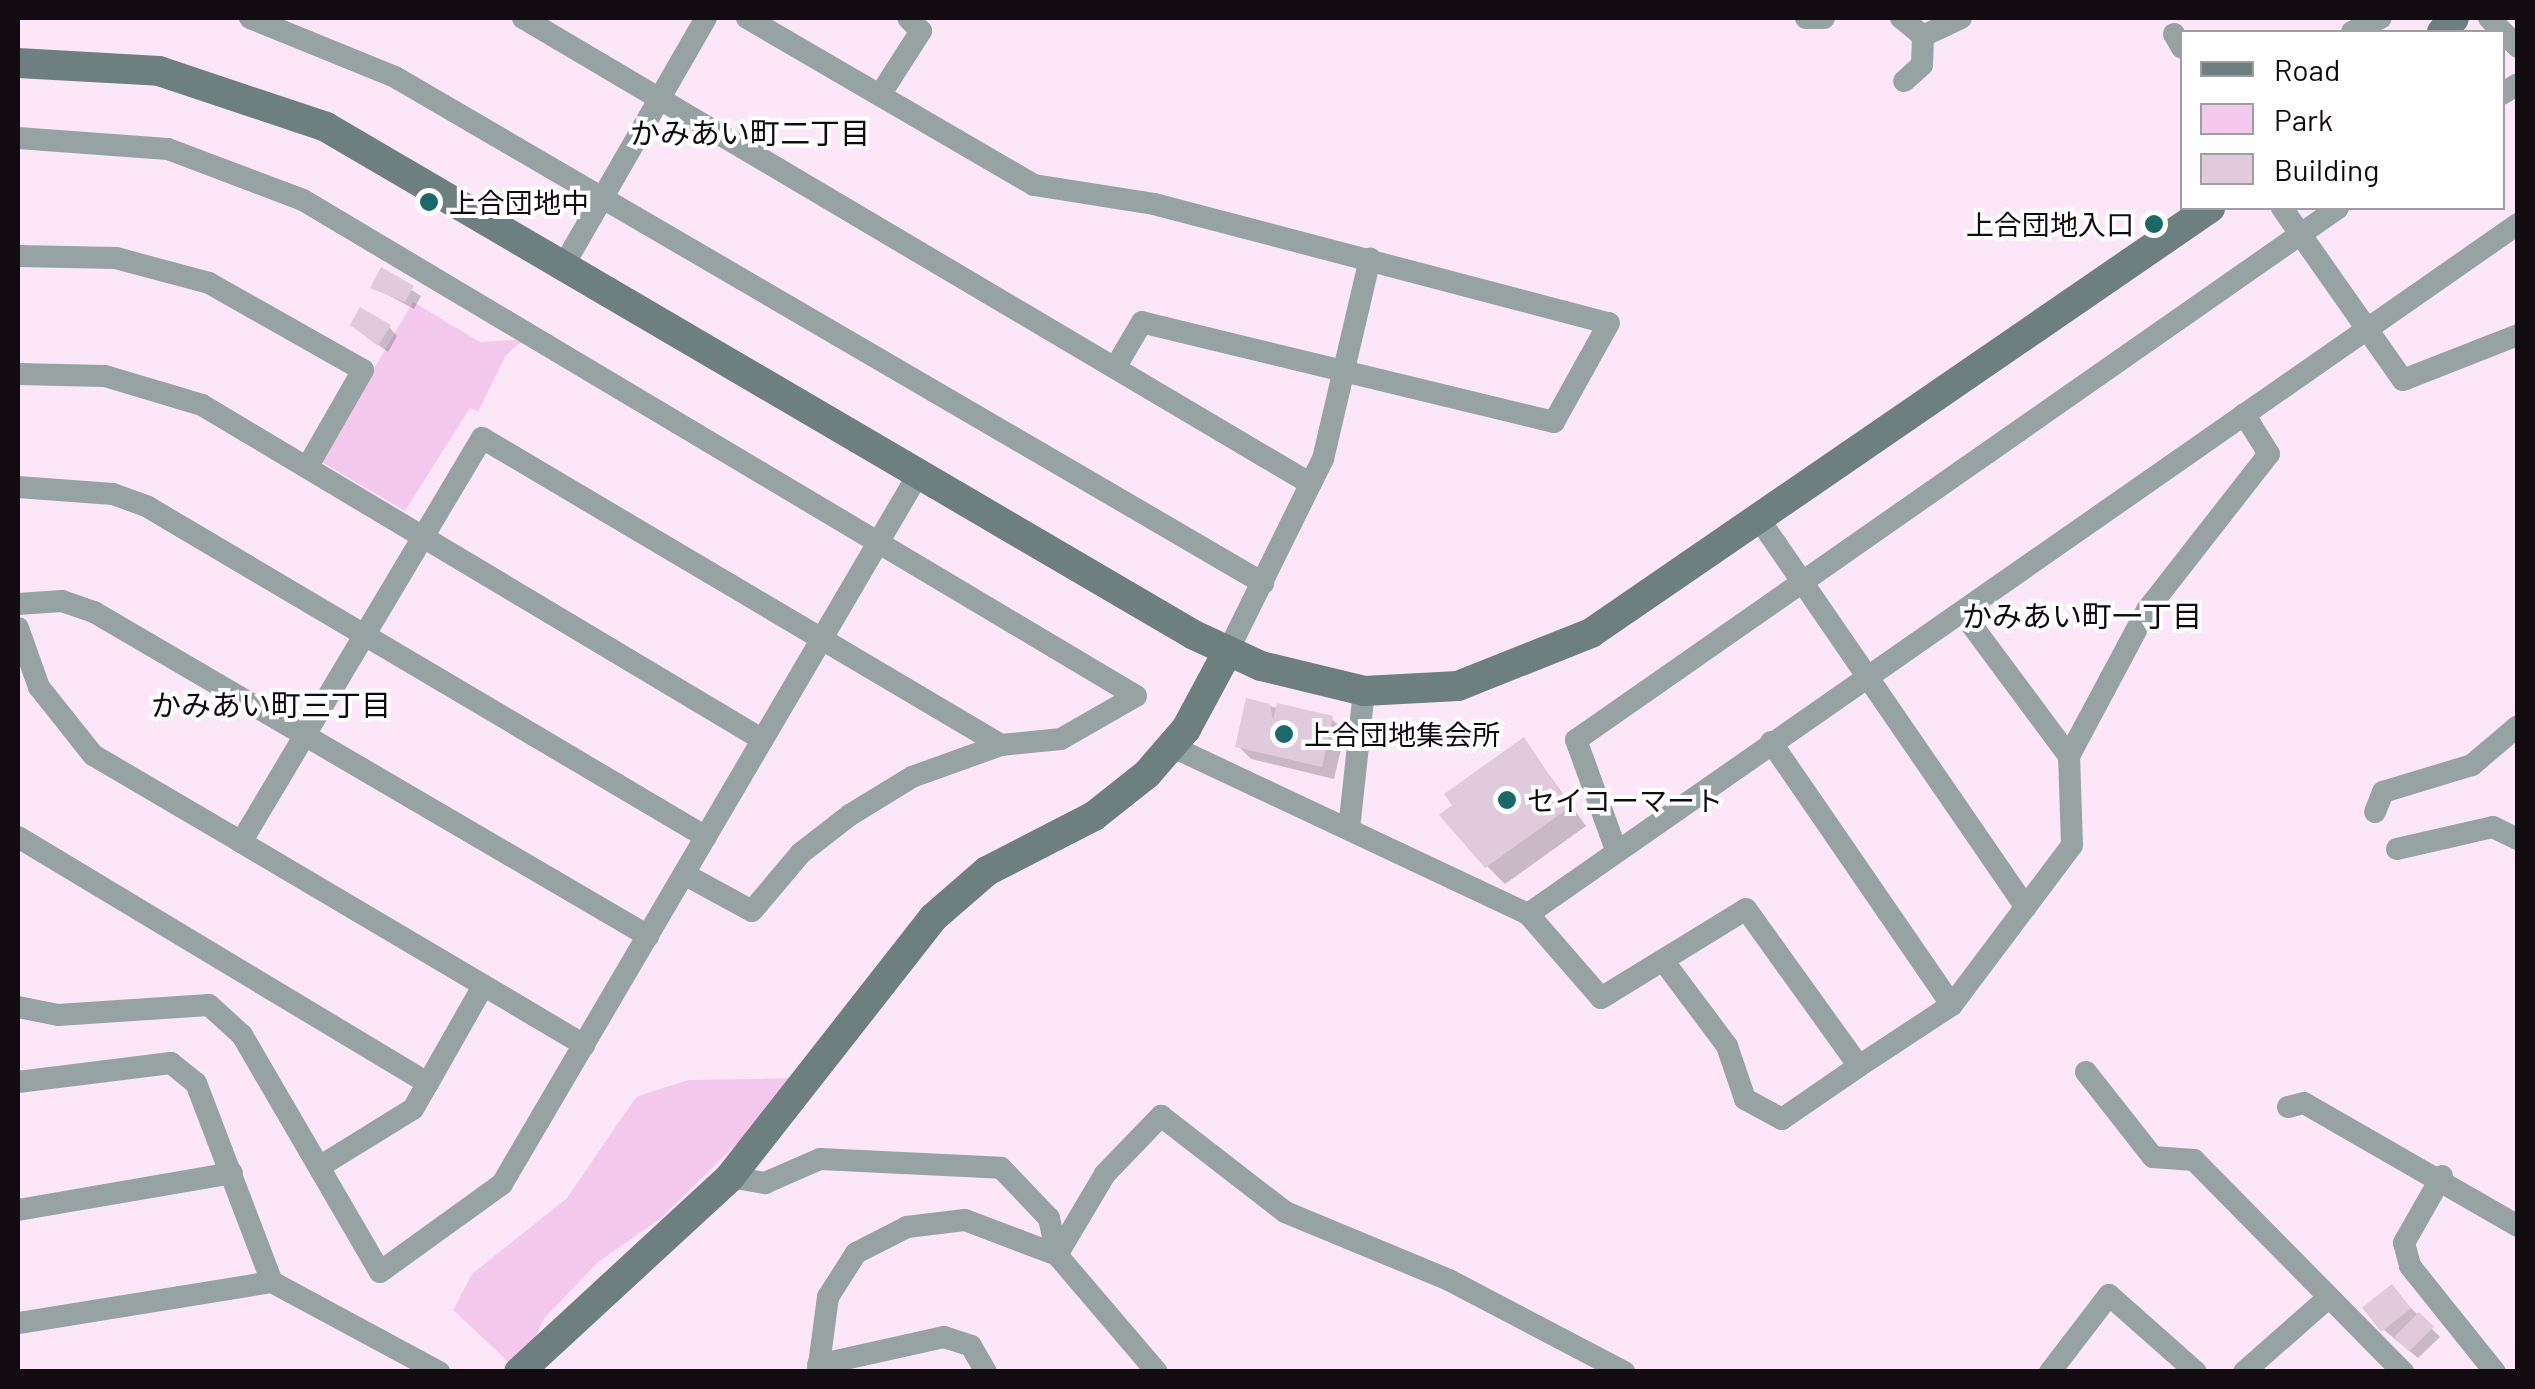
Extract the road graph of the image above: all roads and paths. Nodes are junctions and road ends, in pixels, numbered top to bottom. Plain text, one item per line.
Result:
1 (250, 18) edge
2 (522, 18) edge
3 (706, 18) edge
4 (748, 18) edge
5 (908, 18) edge
6 (1806, 18) edge
7 (1824, 18) edge
8 (1901, 18) edge
9 (1961, 18) edge
10 (2381, 18) edge
11 (2356, 30) edge
12 (1923, 36) junction
13 (18, 63) edge
14 (1904, 81) dead end
15 (880, 95) junction
16 (660, 98) junction
17 (18, 138) edge
18 (604, 196) junction
19 (2207, 210) edge
20 (2283, 210) edge
21 (2335, 210) edge
22 (2518, 224) edge
23 (2300, 234) junction
24 (18, 256) edge
25 (1370, 258) junction
26 (565, 263) junction
27 (2366, 328) junction
28 (2518, 335) edge
29 (1115, 368) junction
30 (1344, 370) junction
31 (18, 374) edge
32 (2244, 414) junction
33 (308, 466) junction
34 (919, 473) junction
35 (1311, 484) junction
36 (18, 487) edge
37 (1759, 519) junction
38 (424, 536) junction
39 (882, 539) junction
40 (1804, 582) junction
41 (1263, 583) junction
42 (18, 604) edge
43 (1962, 612) junction
44 (18, 628) edge
45 (364, 635) junction
46 (823, 638) junction
47 (1228, 652) junction
48 (1868, 676) junction
49 (1364, 690) junction
50 (2518, 726) edge
51 (305, 736) junction
52 (763, 740) junction
53 (1771, 742) junction
54 (1001, 745) junction
55 (1173, 746) junction
56 (2069, 756) junction
57 (2375, 812) dead end
58 (1349, 829) junction
59 (18, 837) edge
60 (706, 838) junction
61 (2518, 839) edge
62 (241, 842) junction
63 (1615, 847) junction
64 (2397, 849) dead end
65 (684, 874) junction
66 (2026, 906) junction
67 (1528, 914) junction
68 (648, 936) junction
69 (1665, 963) junction
70 (483, 986) junction
71 (1952, 1005) junction
72 (18, 1006) edge
73 (584, 1045) junction
74 (1860, 1066) junction
75 (2086, 1072) dead end
76 (18, 1082) edge
77 (428, 1083) junction
78 (2288, 1107) dead end
79 (319, 1167) junction
80 (232, 1173) junction
81 (2442, 1176) junction
82 (730, 1177) junction
83 (18, 1210) edge
84 (2518, 1226) edge
85 (1057, 1255) junction
86 (272, 1282) junction
87 (2330, 1297) junction
88 (18, 1323) edge
89 (818, 1368) edge
90 (439, 1372) edge
91 (519, 1372) edge
92 (986, 1372) edge
93 (1158, 1372) edge
94 (1624, 1372) edge
95 (2050, 1372) edge
96 (2196, 1372) edge
97 (2244, 1372) edge
98 (2403, 1372) edge
99 (2495, 1372) edge

1 - 18 street
2 - 16 street
3 - 16 street
4 - 15 street
5 - 15 street
6 - 7 street
8 - 12 street
9 - 12 street
10 - 11 street
12 - 14 street
13 - 26 street
15 - 25 street
16 - 18 street
16 - 29 street
17 - 39 street
18 - 26 street
18 - 41 street
19 - 37 street
20 - 23 street
21 - 23 street
22 - 27 street
23 - 27 street
23 - 40 street
24 - 33 street
25 - 30 street
25 - 30 street
26 - 34 street
27 - 28 street
27 - 32 street
29 - 30 street
29 - 35 street
30 - 35 street
31 - 33 street
32 - 43 street
32 - 56 street
33 - 38 street
34 - 39 street
34 - 47 street
35 - 41 street
36 - 45 street
37 - 40 street
37 - 49 street
38 - 45 street
38 - 46 street
38 - 52 street
39 - 46 street
39 - 54 street
40 - 48 street
40 - 63 street
41 - 47 street
42 - 51 street
43 - 48 street
43 - 56 street
44 - 62 street
45 - 51 street
45 - 60 street
46 - 52 street
46 - 54 street
47 - 49 street
47 - 55 street
48 - 53 street
48 - 66 street
49 - 58 street
50 - 57 street
51 - 62 street
51 - 68 street
52 - 60 street
53 - 63 street
53 - 71 street
54 - 65 street
55 - 58 street
55 - 82 street
56 - 66 street
58 - 67 street
59 - 77 street
60 - 65 street
61 - 64 street
62 - 70 street
63 - 67 street
65 - 68 street
66 - 71 street
67 - 69 street
68 - 73 street
69 - 74 street
69 - 74 street
70 - 73 street
70 - 77 street
71 - 74 street
72 - 79 street
73 - 79 street
75 - 87 street
76 - 80 street
77 - 79 street
78 - 81 street
80 - 83 street
80 - 86 street
81 - 84 street
81 - 99 street
82 - 85 street
82 - 91 street
85 - 89 street
85 - 93 street
85 - 94 street
86 - 88 street
86 - 90 street
87 - 97 street
87 - 98 street
89 - 92 street
95 - 96 street

